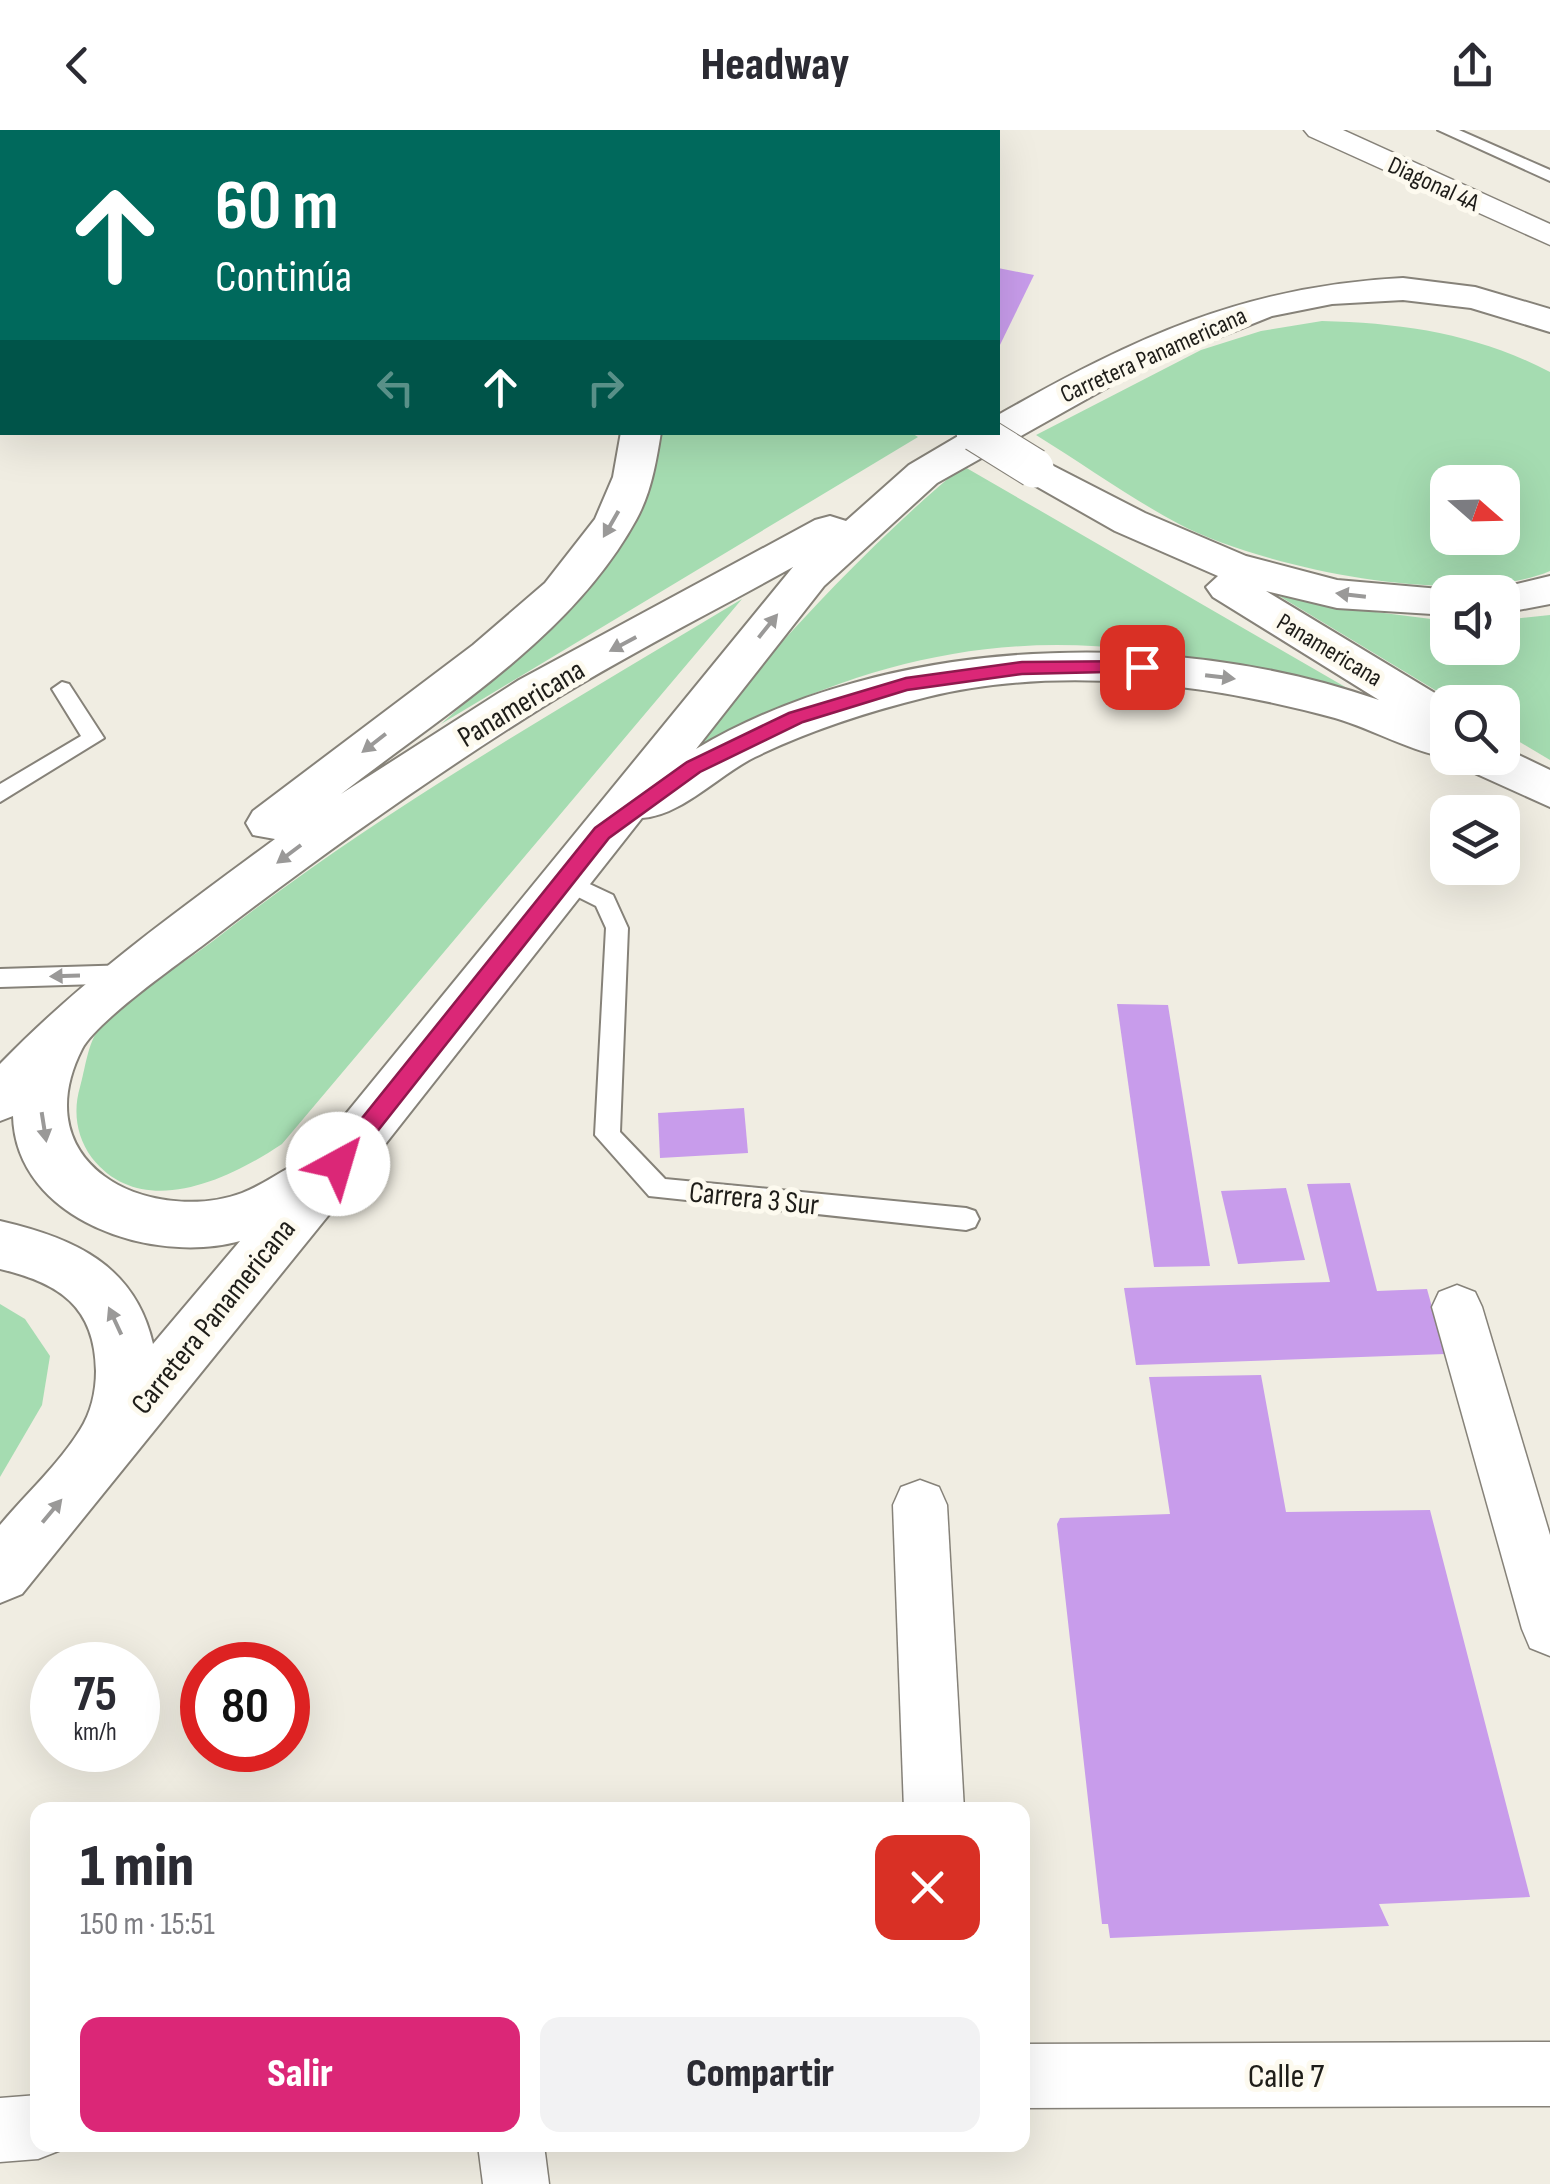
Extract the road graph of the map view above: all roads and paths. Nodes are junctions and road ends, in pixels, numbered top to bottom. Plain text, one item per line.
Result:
1 (1319, 130) edge
2 (1446, 130) edge
3 (1550, 176) edge
4 (1550, 236) edge
5 (1550, 322) edge
6 (1000, 430) edge
7 (640, 435) edge
8 (981, 435) edge
9 (991, 435) edge
10 (923, 474) junction
11 (1110, 514) junction
12 (1550, 590) edge
13 (1520, 596) edge
14 (1430, 603) edge
15 (62, 689) dead end
16 (1430, 710) edge
17 (1430, 735) edge
18 (64, 758) junction
19 (1520, 767) edge
20 (1520, 774) edge
21 (1550, 787) edge
22 (0, 794) edge
23 (0, 813) edge
24 (602, 833) junction
25 (564, 880) junction
26 (136, 970) junction
27 (0, 978) edge
28 (62, 1034) junction
29 (0, 1098) edge
30 (338, 1164) junction
31 (966, 1219) dead end
32 (0, 1245) edge
33 (1456, 1307) dead end
34 (104, 1448) junction
35 (920, 1506) dead end
36 (0, 1573) edge
37 (1550, 1629) edge
38 (934, 1802) edge
39 (1550, 2074) edge
40 (1030, 2076) edge
41 (30, 2128) edge
42 (0, 2130) edge
43 (512, 2152) edge
44 (516, 2184) edge

1 - 4 street, Diagonal 4A
2 - 3 lane
5 - 6 highway, Carretera Panamericana
7 -> 26 highway
8 - 11 highway, bridge
9 - 10 highway, Carretera Panamericana
24 -> 10 highway, Carretera Panamericana
10 -> 26 highway, Panamericana
14 -> 11 highway
11 - 16 highway, Panamericana
12 - 13 highway
15 - 18 lane
24 -> 17 highway
18 - 22 lane
18 - 23 lane
19 - 21 highway
20 - 21 highway
24 - 25 highway, Carretera Panamericana
25 - 30 highway, Carretera Panamericana
25 - 31 lane, Carrera 3 Sur
26 -> 27 lane
26 - 28 highway
28 - 29 highway
28 -> 30 highway
30 - 34 highway, Carretera Panamericana
34 -> 32 highway
33 - 37 street
36 -> 34 highway, Carretera Panamericana
35 - 38 street
39 - 40 street, Calle 7
41 - 42 street
43 - 44 street

